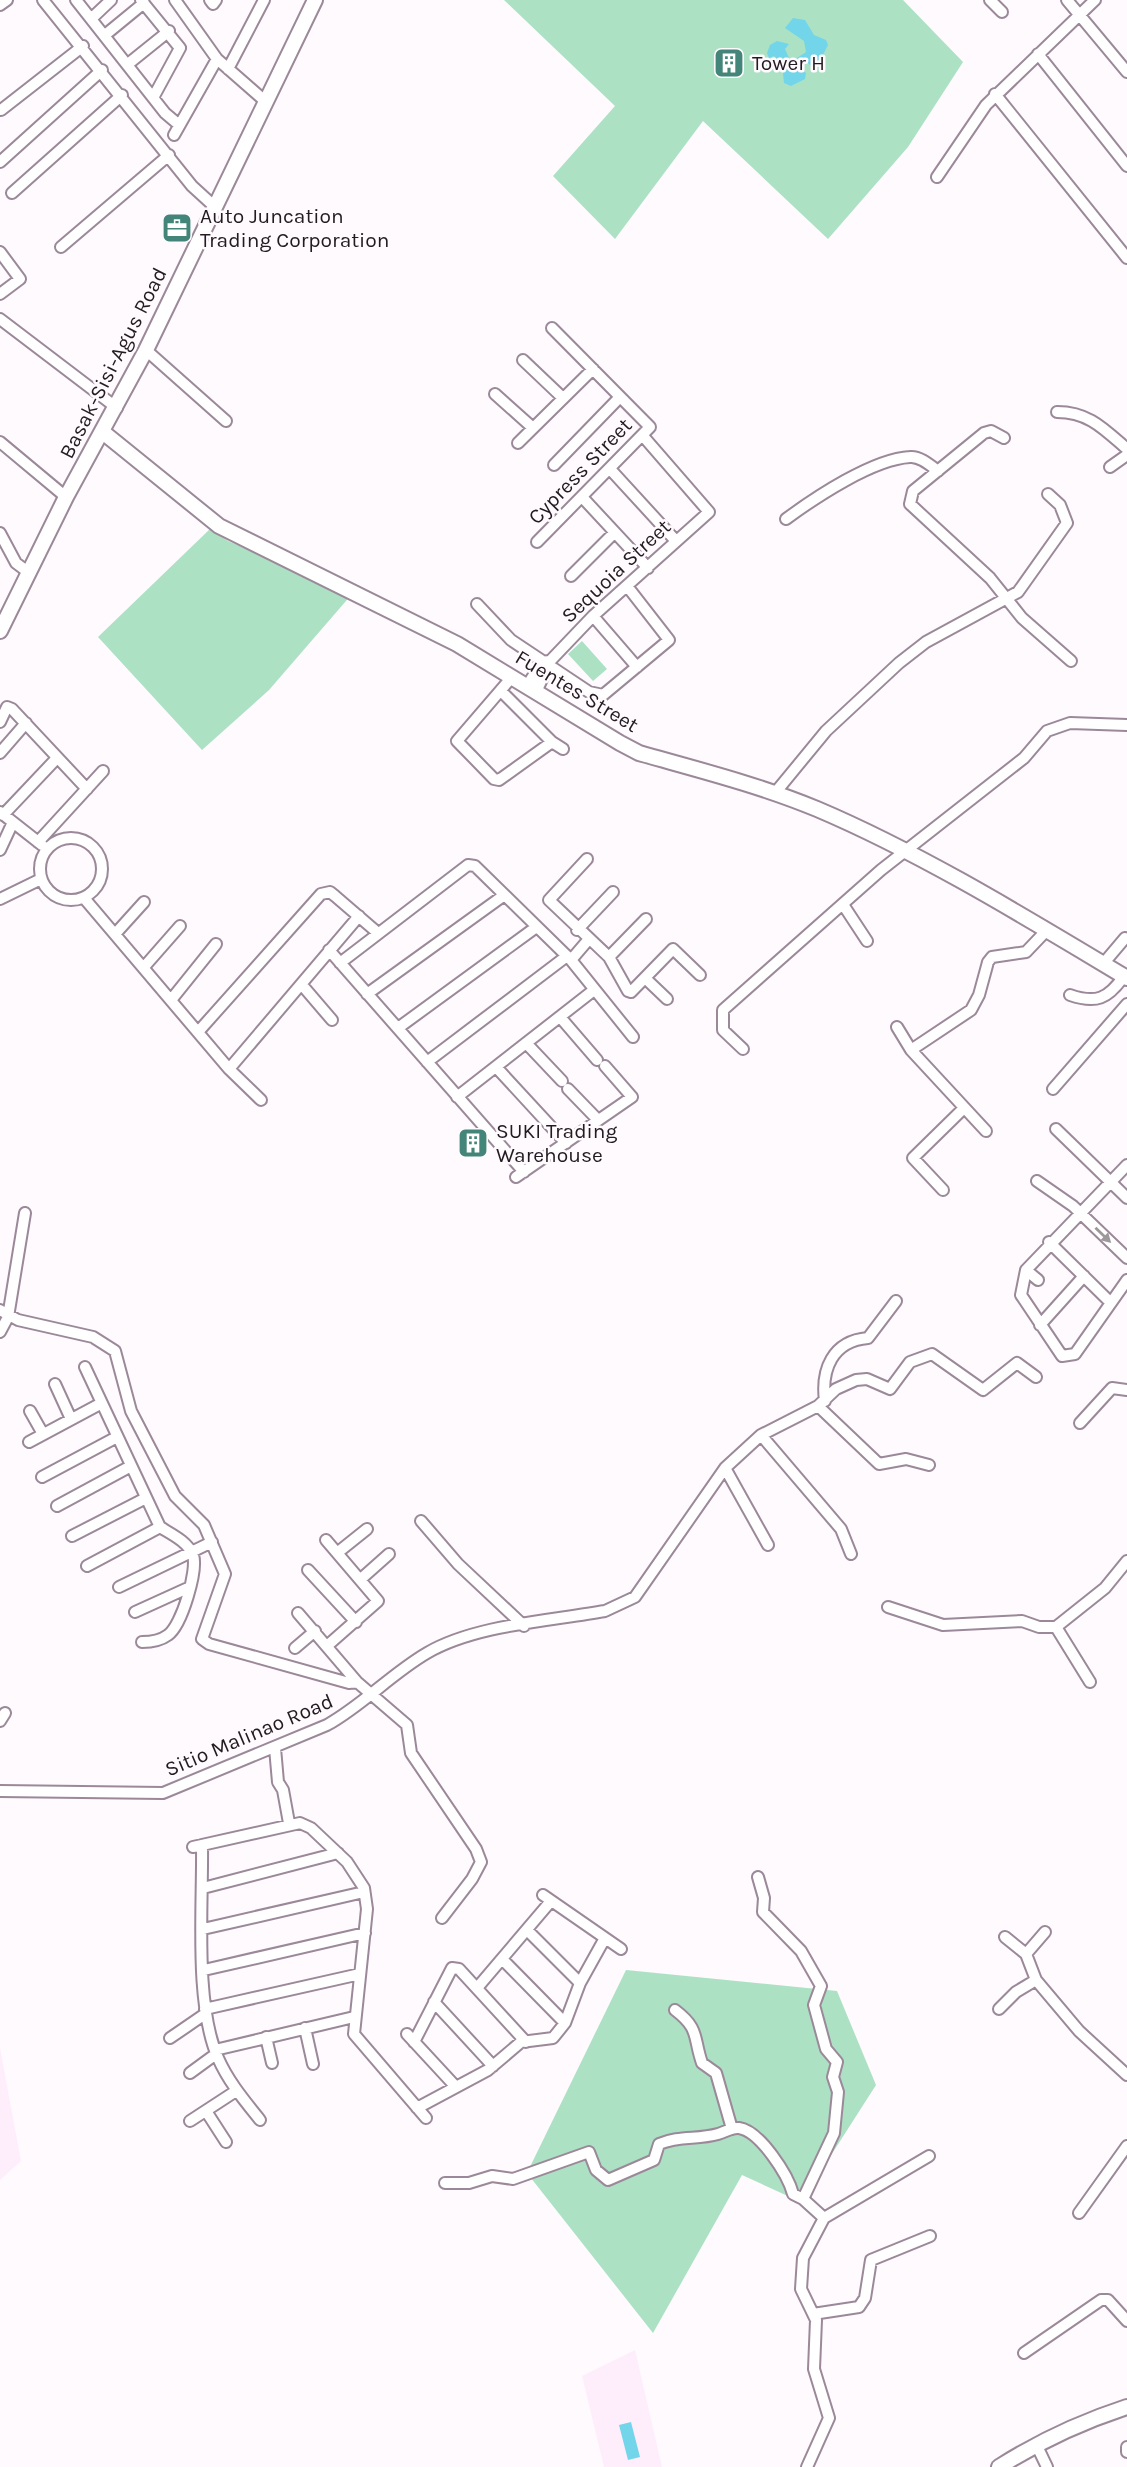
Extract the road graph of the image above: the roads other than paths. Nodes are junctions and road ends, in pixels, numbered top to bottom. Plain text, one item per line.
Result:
1 (7, 0) edge
2 (43, 0) edge
3 (76, 0) edge
4 (111, 0) edge
5 (175, 0) edge
6 (264, 0) edge
7 (315, 0) edge
8 (990, 0) edge
9 (1068, 0) edge
10 (1095, 0) edge
11 (142, 2) edge
12 (0, 5) edge
13 (1002, 12) dead end
14 (1081, 16) junction
15 (92, 19) junction
16 (169, 32) junction
17 (105, 35) junction
18 (83, 47) junction
19 (1038, 54) junction
20 (217, 59) junction
21 (128, 64) junction
22 (228, 69) junction
23 (102, 70) junction
24 (1127, 72) edge
25 (995, 94) junction
26 (122, 95) junction
27 (154, 96) junction
28 (265, 101) junction
29 (1, 110) edge
30 (178, 124) junction
31 (174, 135) dead end
32 (169, 155) junction
33 (0, 162) edge
34 (1127, 166) edge
35 (937, 177) dead end
36 (12, 193) dead end
37 (215, 207) junction
38 (61, 247) dead end
39 (0, 252) edge
40 (1127, 258) edge
41 (0, 294) edge
42 (0, 319) edge
43 (552, 328) dead end
44 (146, 350) junction
45 (523, 360) dead end
46 (593, 369) junction
47 (495, 394) dead end
48 (620, 397) junction
49 (564, 398) junction
50 (117, 408) junction
51 (1056, 412) dead end
52 (226, 421) dead end
53 (533, 428) junction
54 (646, 431) junction
55 (104, 433) junction
56 (1004, 438) dead end
57 (0, 442) edge
58 (518, 443) dead end
59 (1127, 449) edge
60 (1127, 455) edge
61 (554, 465) dead end
62 (1110, 467) dead end
63 (610, 468) junction
64 (938, 471) junction
65 (1048, 495) dead end
66 (66, 497) junction
67 (582, 497) junction
68 (786, 519) dead end
69 (0, 533) edge
70 (614, 533) junction
71 (676, 541) junction
72 (537, 542) dead end
73 (648, 568) junction
74 (28, 572) junction
75 (571, 576) dead end
76 (627, 586) junction
77 (1004, 597) junction
78 (477, 604) dead end
79 (593, 616) junction
80 (0, 631) edge
81 (1071, 661) dead end
82 (548, 663) junction
83 (637, 667) junction
84 (512, 677) junction
85 (532, 689) junction
86 (502, 692) junction
87 (0, 722) edge
88 (26, 723) junction
89 (1127, 725) edge
90 (552, 742) junction
91 (563, 749) dead end
92 (0, 753) edge
93 (57, 758) junction
94 (103, 772) dead end
95 (87, 789) junction
96 (775, 793) junction
97 (2, 813) edge
98 (13, 822) junction
99 (42, 846) junction
100 (0, 850) edge
101 (905, 852) junction
102 (586, 859) dead end
103 (41, 879) junction
104 (0, 885) edge
105 (613, 892) dead end
106 (503, 896) junction
107 (4, 897) edge
108 (84, 898) junction
109 (144, 902) dead end
110 (844, 906) junction
111 (359, 916) junction
112 (646, 919) dead end
113 (180, 926) dead end
114 (536, 928) junction
115 (577, 930) junction
116 (1046, 931) junction
117 (116, 933) junction
118 (378, 933) junction
119 (1125, 938) dead end
120 (589, 939) junction
121 (867, 941) dead end
122 (216, 944) dead end
123 (329, 950) junction
124 (609, 957) junction
125 (569, 958) junction
126 (340, 963) junction
127 (1103, 964) junction
128 (144, 967) junction
129 (700, 975) dead end
130 (1126, 977) edge
131 (645, 978) junction
132 (303, 985) junction
133 (594, 990) junction
134 (367, 994) junction
135 (1070, 995) dead end
136 (667, 999) dead end
137 (171, 1000) junction
138 (1127, 1004) edge
139 (560, 1017) junction
140 (332, 1020) dead end
141 (897, 1027) dead end
142 (398, 1028) junction
143 (198, 1032) junction
144 (633, 1037) dead end
145 (526, 1044) junction
146 (743, 1049) dead end
147 (911, 1050) junction
148 (427, 1062) junction
149 (496, 1067) junction
150 (229, 1069) junction
151 (1053, 1089) dead end
152 (457, 1097) junction
153 (261, 1100) dead end
154 (963, 1110) junction
155 (598, 1121) junction
156 (1056, 1129) dead end
157 (986, 1130) dead end
158 (566, 1143) junction
159 (1127, 1165) edge
160 (1037, 1181) dead end
161 (1110, 1181) junction
162 (943, 1190) dead end
163 (1127, 1198) edge
164 (1079, 1212) junction
165 (25, 1213) dead end
166 (1049, 1242) junction
167 (1127, 1258) edge
168 (1026, 1270) junction
169 (1084, 1276) junction
170 (1038, 1280) dead end
171 (1127, 1280) edge
172 (896, 1301) dead end
173 (1110, 1301) junction
174 (4, 1314) edge
175 (1040, 1325) junction
176 (0, 1332) edge
177 (85, 1367) dead end
178 (1036, 1377) dead end
179 (55, 1384) dead end
180 (1127, 1390) edge
181 (821, 1403) junction
182 (100, 1404) junction
183 (30, 1411) dead end
184 (71, 1419) junction
185 (1080, 1423) dead end
186 (43, 1434) junction
187 (761, 1434) junction
188 (117, 1437) junction
189 (29, 1441) dead end
190 (929, 1465) dead end
191 (131, 1466) junction
192 (725, 1468) junction
193 (42, 1477) dead end
194 (146, 1498) junction
195 (57, 1506) dead end
196 (421, 1521) dead end
197 (160, 1527) junction
198 (367, 1529) dead end
199 (72, 1536) dead end
200 (326, 1539) dead end
201 (212, 1542) junction
202 (768, 1545) dead end
203 (192, 1552) junction
204 (337, 1553) junction
205 (389, 1554) dead end
206 (851, 1554) dead end
207 (1127, 1560) edge
208 (87, 1566) dead end
209 (308, 1570) dead end
210 (362, 1578) junction
211 (119, 1587) dead end
212 (190, 1587) junction
213 (888, 1607) dead end
214 (135, 1612) dead end
215 (298, 1613) dead end
216 (356, 1622) junction
217 (524, 1626) junction
218 (1056, 1627) junction
219 (315, 1631) junction
220 (142, 1642) dead end
221 (328, 1645) junction
222 (295, 1648) dead end
223 (357, 1682) junction
224 (1090, 1682) dead end
225 (371, 1694) junction
226 (275, 1748) junction
227 (0, 1791) edge
228 (289, 1823) junction
229 (338, 1853) junction
230 (758, 1877) dead end
231 (203, 1888) junction
232 (365, 1892) junction
233 (442, 1918) dead end
234 (203, 1929) junction
235 (527, 1930) junction
236 (365, 1933) junction
237 (1045, 1933) dead end
238 (1005, 1937) dead end
239 (606, 1938) junction
240 (621, 1949) dead end
241 (1026, 1954) junction
242 (502, 1959) junction
243 (204, 1969) junction
244 (360, 1975) junction
245 (1036, 1980) junction
246 (580, 1983) junction
247 (477, 1989) junction
248 (434, 2002) junction
249 (999, 2009) dead end
250 (675, 2010) dead end
251 (205, 2012) junction
252 (354, 2017) junction
253 (565, 2023) junction
254 (305, 2028) junction
255 (170, 2038) dead end
256 (266, 2038) junction
257 (526, 2042) junction
258 (216, 2052) junction
259 (272, 2063) dead end
260 (313, 2064) dead end
261 (493, 2066) junction
262 (190, 2073) dead end
263 (1127, 2074) edge
264 (456, 2087) junction
265 (236, 2091) junction
266 (417, 2108) junction
267 (206, 2111) junction
268 (426, 2118) dead end
269 (260, 2120) dead end
270 (190, 2121) dead end
271 (732, 2129) junction
272 (226, 2141) dead end
273 (1127, 2146) edge
274 (929, 2156) dead end
275 (445, 2183) dead end
276 (803, 2199) junction
277 (1079, 2213) dead end
278 (824, 2218) junction
279 (930, 2236) dead end
280 (813, 2314) junction
281 (1127, 2321) edge
282 (1024, 2353) dead end
283 (1127, 2407) edge
284 (1036, 2444) junction
285 (807, 2467) edge
286 (999, 2467) edge
287 (1047, 2467) edge

1 - 12 street
2 - 18 street
3 - 15 street
4 - 15 street
5 - 20 street
6 - 22 street
7 - 28 street, Basak-Sisi-Agus Road
8 - 13 street
9 - 14 street
10 - 14 street
11 - 16 street
11 - 17 street
14 - 19 street
14 - 24 street
15 - 17 street
16 - 21 street
16 - 27 street
17 - 21 street
18 - 23 street
18 - 29 street
19 - 25 street
19 - 34 street
20 - 22 street
20 - 30 street
21 - 27 street
22 - 28 street
23 - 26 street
23 - 33 street
25 - 35 street
25 - 40 street
26 - 32 street
26 - 36 street
27 - 30 street
28 - 37 street, Basak-Sisi-Agus Road
30 - 31 street
32 - 37 street
32 - 38 street
37 - 44 street, Basak-Sisi-Agus Road
39 - 41 street
42 - 50 street
43 - 46 street
44 - 50 street, Basak-Sisi-Agus Road
44 - 52 street
45 - 49 street
46 - 48 street
46 - 49 street
47 - 53 street
48 - 54 street
48 - 61 street
49 - 53 street
50 - 55 street, Basak-Sisi-Agus Road
51 - 59 street
53 - 58 street
54 - 63 street, Cypress Street
54 - 71 street, Sequoia Street
55 - 66 street, Basak-Sisi-Agus Road
55 - 84 street, Fuentes Street
56 - 64 street
57 - 66 street
60 - 62 street
63 - 67 street, Cypress Street
63 - 71 street
64 - 68 street
64 - 77 street
65 - 77 street
66 - 74 street, Basak-Sisi-Agus Road
67 - 70 street
67 - 72 street, Cypress Street
69 - 74 street
70 - 73 street
70 - 75 street
71 - 73 street, Sequoia Street
73 - 76 street, Sequoia Street
74 - 80 street, Basak-Sisi-Agus Road
76 - 79 street, Sequoia Street
76 - 83 street
77 - 81 street
77 - 96 street
78 - 82 street
79 - 82 street, Sequoia Street
79 - 83 street
82 - 83 street
82 - 85 street, Sequoia Street
84 - 85 street, Fuentes Street
84 - 86 street
85 - 96 street, Fuentes Street
86 - 90 street
86 - 90 street
87 - 88 street
88 - 92 street
88 - 93 street
89 - 101 street
90 - 91 street
93 - 95 street
93 - 97 street
94 - 95 street
95 - 99 street
96 - 101 street, Fuentes Street
97 - 98 street
98 - 99 street
98 - 100 street
99 - 103 street
99 - 108 street
101 - 110 street
101 - 116 street, Fuentes Street
102 - 115 street
103 - 107 street
103 - 108 street
104 - 107 street
105 - 115 street
106 - 114 street
106 - 118 street
106 - 134 street
108 - 117 street
109 - 117 street
110 - 121 street
110 - 146 street
111 - 118 street
111 - 123 street
111 - 143 street
112 - 124 street
113 - 128 street
114 - 125 street
114 - 142 street
115 - 120 street
116 - 127 street, Fuentes Street
116 - 147 street
117 - 128 street
118 - 126 street
119 - 127 street
120 - 124 street
120 - 125 street
122 - 137 street
123 - 126 street
123 - 132 street
124 - 131 street
125 - 133 street
125 - 148 street
126 - 134 street
127 - 130 street, Fuentes Street
128 - 137 street
129 - 131 street
130 - 135 street
131 - 136 street
132 - 140 street
132 - 150 street
133 - 139 street
133 - 144 street
134 - 142 street
137 - 143 street
138 - 151 street
139 - 145 street
139 - 155 street
141 - 147 street
142 - 148 street
143 - 150 street
145 - 149 street
145 - 155 street
147 - 154 street
148 - 152 street
149 - 152 street
149 - 158 street
150 - 153 street
152 - 158 street
154 - 157 street
154 - 162 street
155 - 158 street
156 - 161 street
159 - 161 street
160 - 164 street
161 - 163 street
161 - 164 street
164 - 166 street
164 -> 167 street
165 - 174 street
166 - 168 street
166 - 169 street
168 - 170 street
168 - 175 street
169 - 173 street
169 - 175 street
171 - 173 street
172 - 181 street
173 - 175 street
174 - 176 street
174 - 201 street
177 - 182 street
178 - 181 street, Sitio Malinao Road
179 - 184 street
180 - 185 street
181 - 187 street, Sitio Malinao Road
181 - 190 street
182 - 184 street
182 - 188 street
183 - 186 street
184 - 186 street
186 - 189 street
187 - 192 street, Sitio Malinao Road
187 - 206 street
188 - 191 street
188 - 193 street
191 - 194 street
191 - 195 street
192 - 202 street
192 - 217 street, Sitio Malinao Road
194 - 197 street
194 - 199 street
196 - 217 street
197 - 203 street
197 - 208 street
198 - 204 street
200 - 204 street
201 - 203 street
201 - 223 street
203 - 211 street
203 - 212 street
204 - 210 street
205 - 210 street
207 - 218 street
209 - 216 street
210 - 216 street
212 - 214 street
212 - 220 street
213 - 218 street
215 - 219 street
216 - 221 street
217 - 225 street, Sitio Malinao Road
218 - 224 street
219 - 221 street
219 - 222 street
221 - 223 street
223 - 225 street
225 - 226 street, Sitio Malinao Road
225 - 233 street
226 - 227 street, Sitio Malinao Road
226 - 228 street
228 - 229 street
228 - 231 street
229 - 231 street
229 - 232 street
230 - 276 street
231 - 234 street
232 - 234 street
232 - 236 street
234 - 243 street
235 - 239 street
235 - 242 street
235 - 246 street
236 - 243 street
236 - 244 street
237 - 241 street
238 - 241 street
239 - 240 street
239 - 246 street
241 - 245 street
242 - 247 street
242 - 253 street
243 - 251 street
244 - 251 street
244 - 252 street
245 - 249 street
245 - 263 street
246 - 253 street
247 - 248 street
247 - 257 street
248 - 261 street
248 - 264 street
250 - 271 street
251 - 255 street
251 - 258 street
252 - 254 street
252 - 266 street
253 - 257 street
254 - 256 street
254 - 260 street
256 - 258 street
256 - 259 street
257 - 261 street
258 - 262 street
258 - 265 street
261 - 264 street
264 - 266 street
265 - 267 street
265 - 269 street
266 - 268 street
267 - 270 street
267 - 272 street
271 - 275 street
271 - 276 street
273 - 277 street
274 - 278 street
276 - 278 street
278 - 280 street
279 - 280 street
280 - 285 street
281 - 282 street
283 - 284 street
284 - 286 street
284 - 287 street

